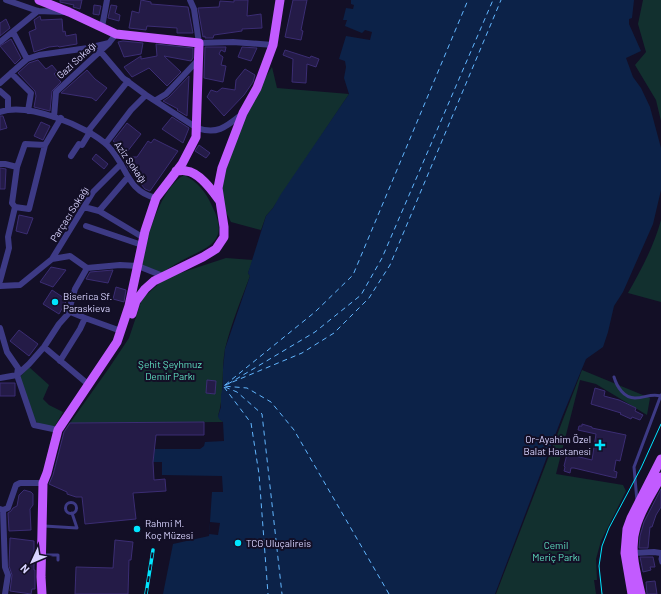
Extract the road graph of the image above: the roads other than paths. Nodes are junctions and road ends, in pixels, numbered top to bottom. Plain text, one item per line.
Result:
1 (6, 0) edge
2 (39, 0) edge
3 (107, 0) edge
4 (190, 0) edge
5 (280, 0) edge
6 (38, 11) junction
7 (69, 12) junction
8 (102, 27) junction
9 (13, 32) junction
10 (116, 34) junction
11 (0, 42) edge
12 (109, 43) junction
13 (199, 43) junction
14 (273, 45) junction
15 (100, 51) junction
16 (27, 59) junction
17 (198, 60) junction
18 (11, 73) junction
19 (128, 81) junction
20 (0, 83) edge
21 (0, 91) edge
22 (146, 94) junction
23 (156, 100) junction
24 (8, 109) junction
25 (28, 111) junction
26 (0, 112) edge
27 (243, 113) junction
28 (58, 118) junction
29 (197, 128) junction
30 (89, 131) junction
31 (106, 143) junction
32 (45, 145) junction
33 (71, 156) dead end
34 (0, 164) edge
35 (121, 164) junction
36 (17, 167) junction
37 (176, 171) junction
38 (128, 177) junction
39 (156, 198) junction
40 (220, 201) junction
41 (15, 207) junction
42 (84, 207) junction
43 (98, 211) junction
44 (86, 226) dead end
45 (143, 242) junction
46 (52, 259) junction
47 (138, 266) junction
48 (87, 268) junction
49 (163, 276) junction
50 (0, 281) edge
51 (0, 286) edge
52 (68, 311) junction
53 (85, 318) junction
54 (0, 328) edge
55 (121, 331) junction
56 (44, 347) junction
57 (7, 352) junction
58 (0, 355) edge
59 (60, 361) junction
60 (96, 374) junction
61 (17, 375) junction
62 (614, 377) dead end
63 (0, 378) edge
64 (89, 385) junction
65 (661, 396) edge
66 (58, 430) junction
67 (661, 458) edge
68 (661, 477) edge
69 (43, 483) junction
70 (637, 505) junction
71 (1, 509) edge
72 (72, 514) dead end
73 (42, 525) junction
74 (661, 553) edge
75 (633, 554) junction
76 (41, 555) junction
77 (58, 560) dead end
78 (661, 563) edge
79 (5, 594) edge
80 (42, 594) edge
81 (634, 594) edge

1 - 6 street
2 - 7 main road
3 - 8 street
4 - 13 street
5 - 14 main road
6 - 7 street
6 - 9 street
7 - 8 main road
8 - 10 main road
9 - 11 street
9 - 16 street
10 - 12 street, Gazi Sokağı
10 - 13 main road
12 - 15 street, Gazi Sokağı
12 - 16 street
13 - 14 street
13 - 17 main road
14 - 27 main road
15 - 19 street
15 - 28 street, Gazi Sokağı
16 - 18 street
17 - 23 street
17 - 29 main road
18 - 20 street
18 - 25 street
19 - 22 street
19 - 30 street
21 - 24 street
22 - 23 street
22 - 31 street
23 - 29 street
24 - 25 street, Aziz Sokağı
24 - 26 street, Aziz Sokağı
25 - 28 street, Aziz Sokağı
27 - 29 street
27 - 40 main road
28 - 30 street, Aziz Sokağı
28 - 32 street
29 - 37 main road
30 - 31 street, Aziz Sokağı
30 - 33 street
31 - 35 street, Aziz Sokağı
32 - 36 street
32 - 41 street
34 - 36 street
35 - 38 street, Aziz Sokağı
35 - 42 street, Parçacı Sokağı
36 - 41 street
37 - 39 main road
37 - 40 main road
38 - 39 street, Aziz Sokağı
38 - 43 street
39 - 45 main road
40 - 49 main road
41 - 50 street
42 - 43 street
42 - 46 street, Parçacı Sokağı
43 - 45 street
44 - 45 street
45 - 47 main road
46 - 48 street
46 - 51 street
47 - 48 street
47 - 49 street
47 - 55 main road
48 - 52 street
49 - 60 main road
52 - 53 street
52 - 56 street
53 - 55 street
53 - 59 street
54 - 57 street
55 - 60 main road
56 - 59 street
56 - 61 street
57 - 58 street
57 - 61 street
59 - 64 street
60 - 64 main road
61 - 63 street
61 - 66 street
62 - 65 lane
64 - 66 main road
65 - 70 lane
66 - 69 main road
67 - 70 main road
68 - 75 main road
69 - 71 street
69 - 73 main road
70 - 81 main road
71 - 79 street
72 - 73 lane
73 - 76 main road
74 - 75 street
74 - 78 lane
75 - 81 main road
76 - 77 lane
76 - 80 main road

